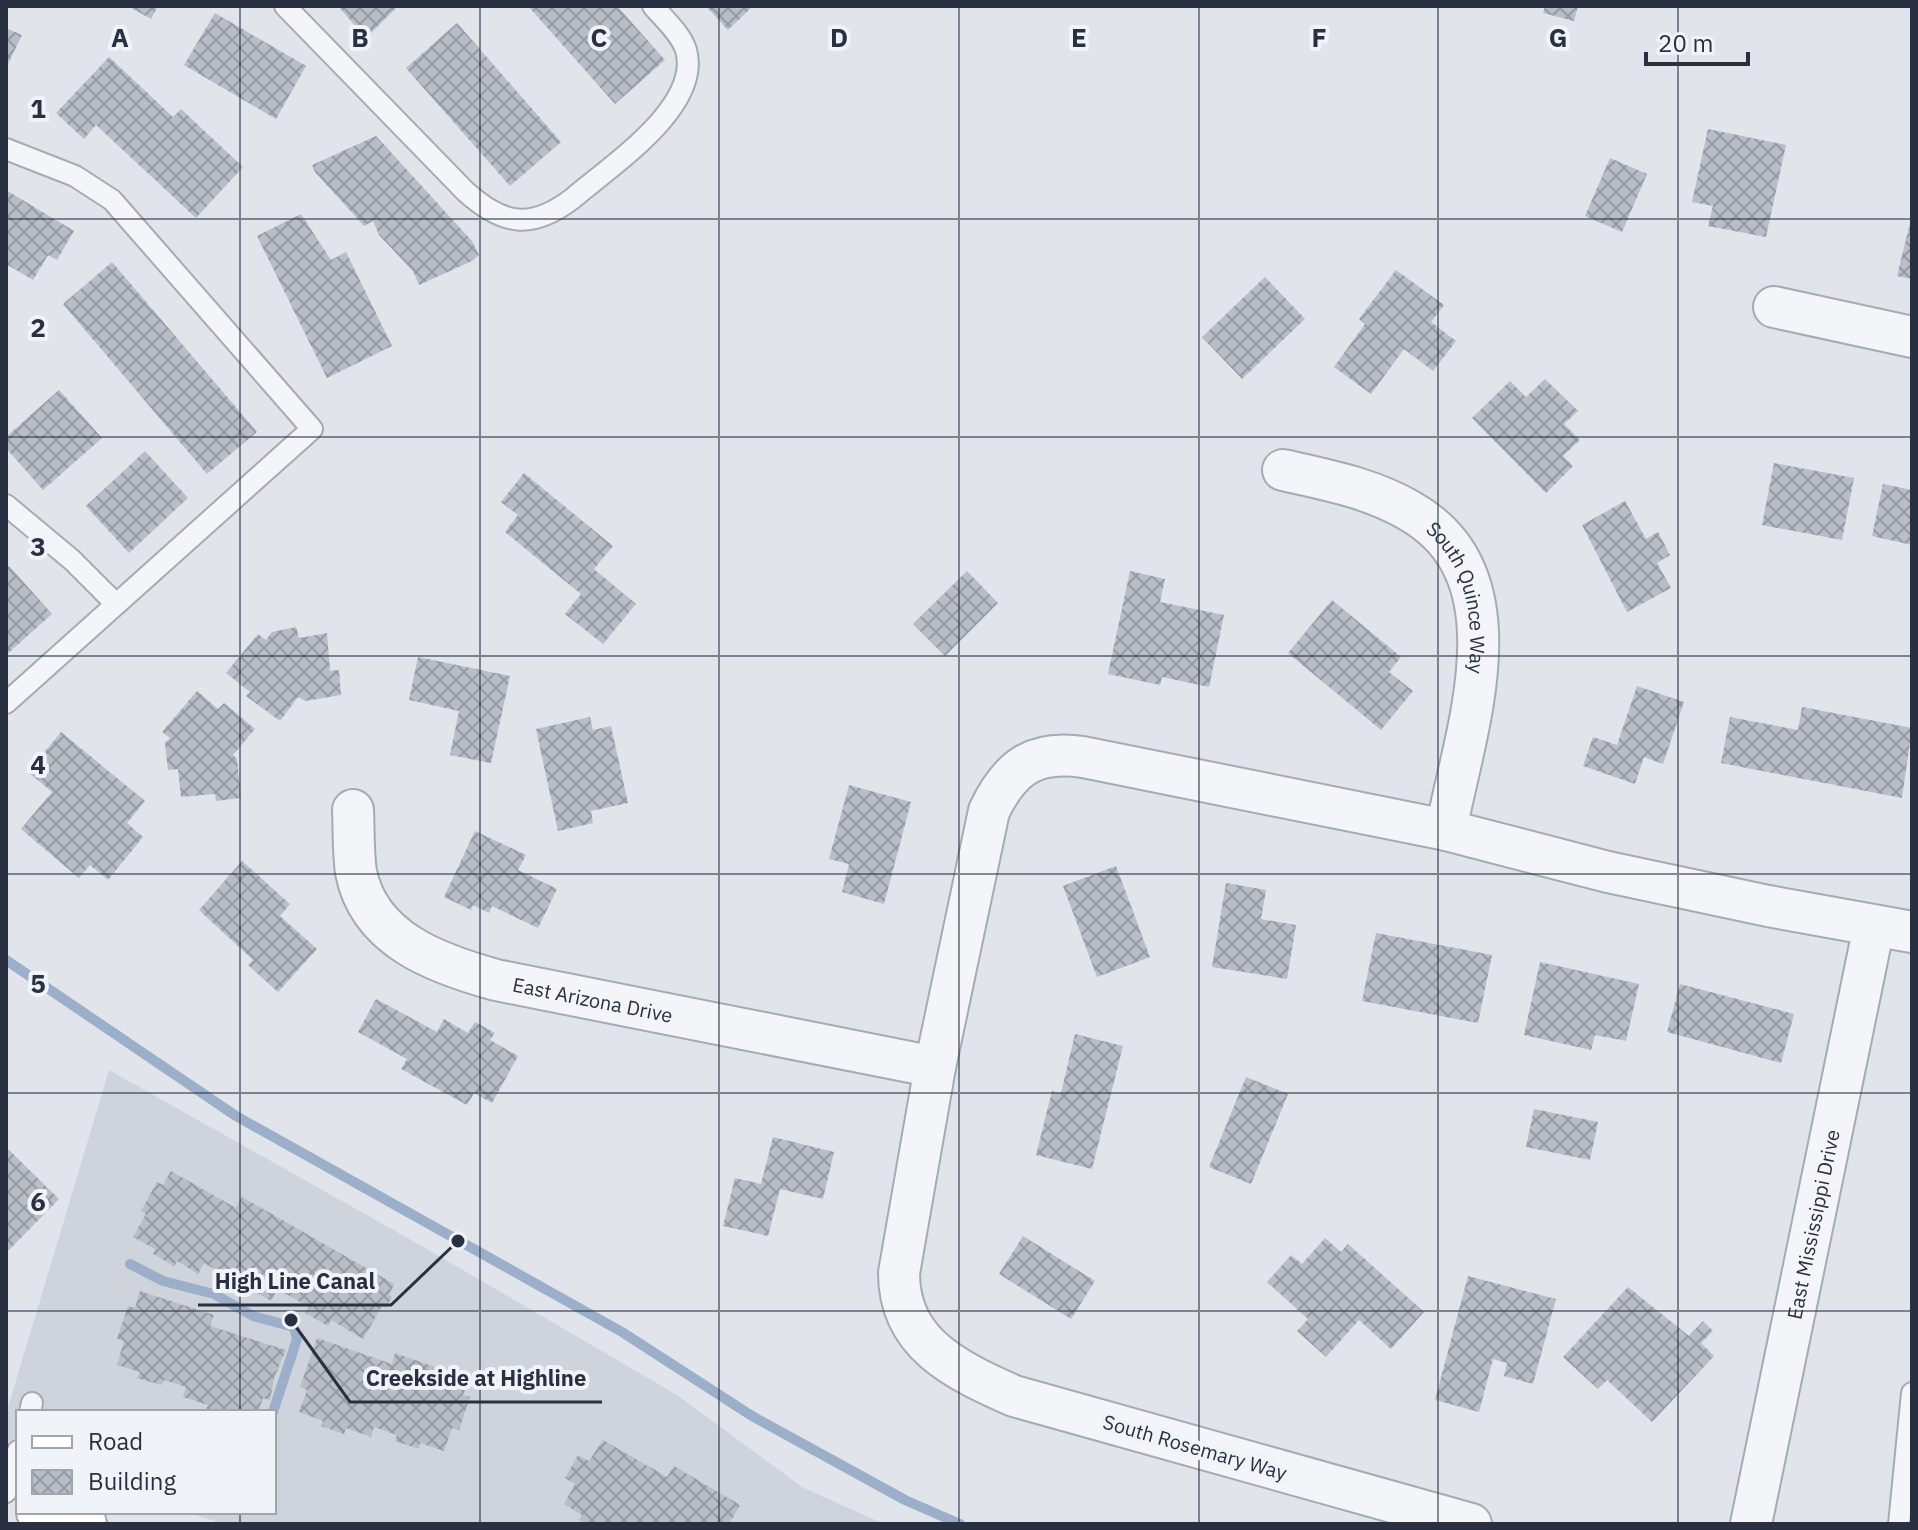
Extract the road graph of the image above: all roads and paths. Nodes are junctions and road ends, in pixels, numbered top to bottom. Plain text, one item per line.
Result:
1 (285, 6) edge
2 (653, 6) edge
3 (6, 149) edge
4 (1774, 307) dead end
5 (1912, 337) edge
6 (1283, 470) dead end
7 (6, 505) edge
8 (116, 604) junction
9 (6, 703) edge
10 (353, 810) dead end
11 (1446, 830) junction
12 (1893, 929) edge
13 (935, 1067) junction
14 (1912, 1393) edge
15 (16, 1458) edge
16 (6, 1492) edge
17 (46, 1514) edge
18 (84, 1524) edge
19 (1471, 1524) edge
20 (1751, 1524) edge
21 (1899, 1524) edge

1 - 2 lane
3 - 8 lane
4 - 5 street
6 - 11 street, South Quince Way
7 - 8 lane
8 - 9 lane
10 - 13 street, East Arizona Drive
11 - 12 street
11 - 13 street
12 - 20 street, East Mississippi Drive
13 - 19 street, South Rosemary Way
14 - 21 lane
15 - 16 lane
17 - 18 main road

